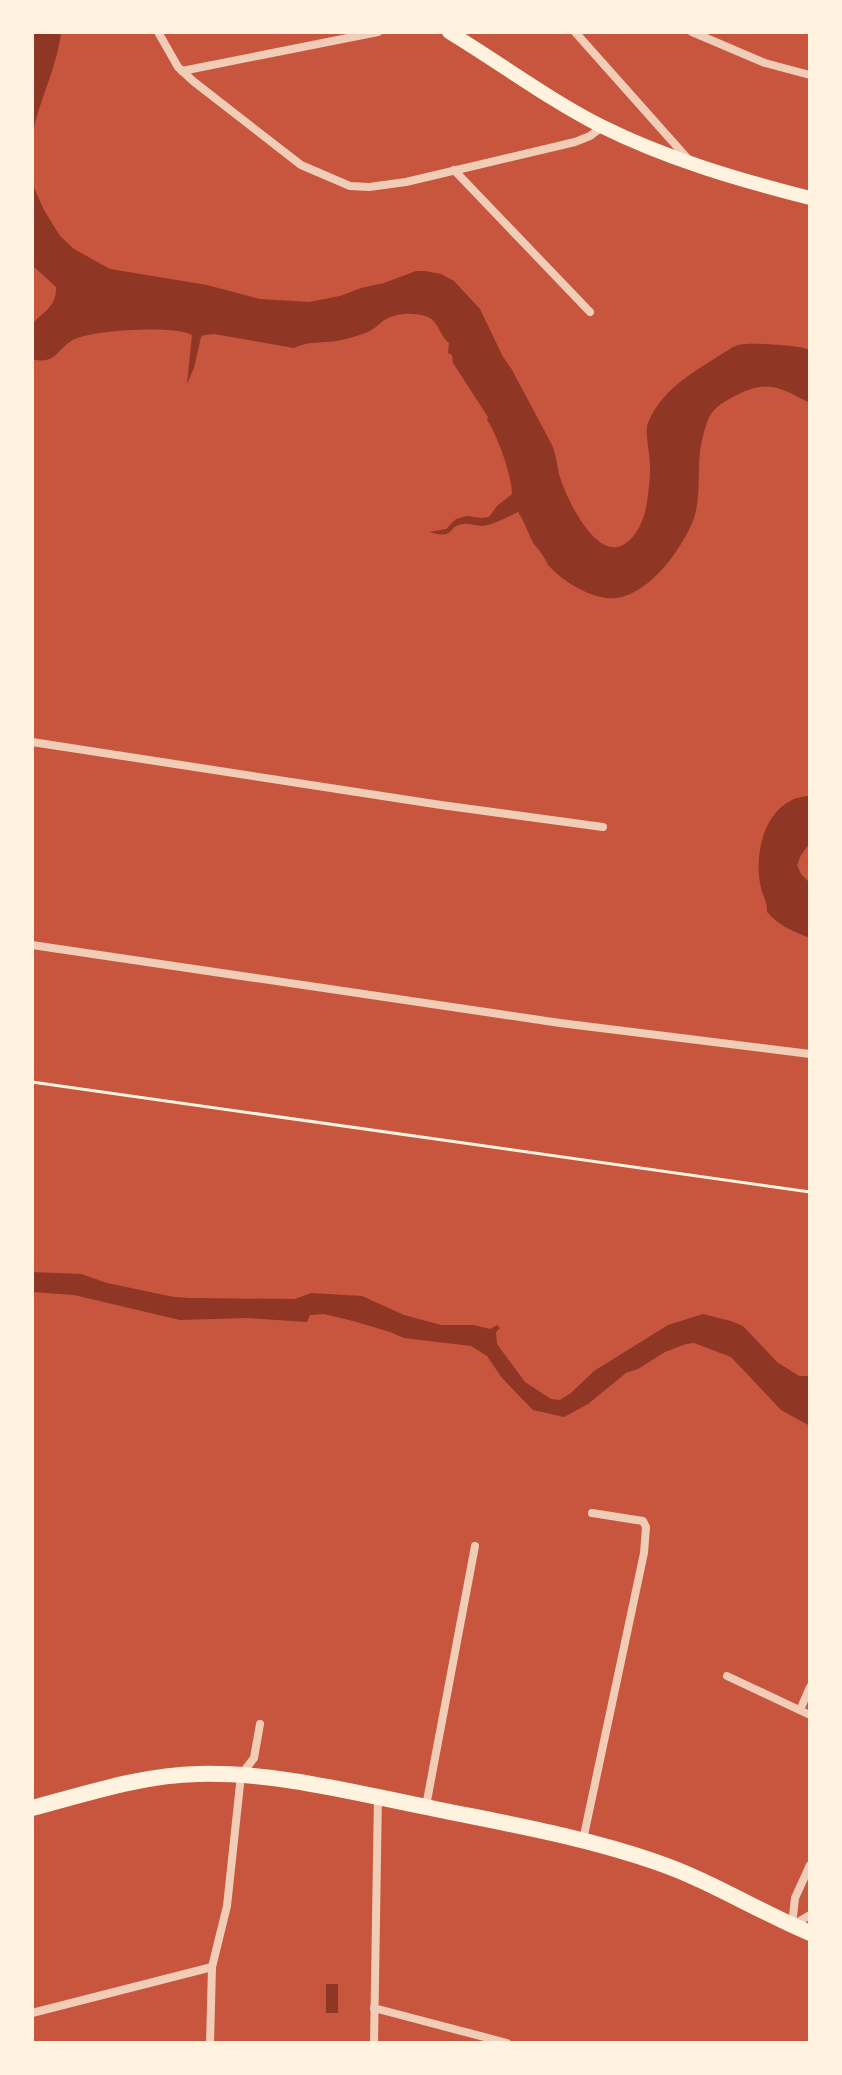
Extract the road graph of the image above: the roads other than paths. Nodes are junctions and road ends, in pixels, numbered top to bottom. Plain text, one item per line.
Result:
1 (158, 32) edge
2 (378, 32) edge
3 (449, 32) edge
4 (575, 32) edge
5 (692, 32) edge
6 (182, 71) junction
7 (810, 75) edge
8 (602, 127) junction
9 (691, 163) junction
10 (454, 170) junction
11 (810, 198) edge
12 (590, 312) dead end
13 (32, 742) edge
14 (603, 827) dead end
15 (32, 945) edge
16 (810, 1054) edge
17 (592, 1513) dead end
18 (475, 1546) dead end
19 (727, 1676) dead end
20 (810, 1687) edge
21 (800, 1710) junction
22 (810, 1715) edge
23 (260, 1724) dead end
24 (241, 1775) junction
25 (378, 1796) junction
26 (426, 1807) junction
27 (32, 1808) edge
28 (583, 1841) junction
29 (810, 1865) edge
30 (810, 1915) edge
31 (792, 1925) junction
32 (810, 1933) edge
33 (212, 1967) junction
34 (374, 2008) junction
35 (32, 2013) edge
36 (210, 2043) edge
37 (374, 2043) edge
38 (507, 2043) edge

1 - 6 street
2 - 6 street
3 - 8 main road
4 - 9 street
5 - 7 street
6 - 10 street
8 - 9 main road
8 - 10 street
9 - 11 main road
10 - 12 street
13 - 14 street
15 - 16 street
17 - 28 street
18 - 26 street
19 - 21 street
20 - 21 street
21 - 22 street
23 - 24 street
24 - 25 main road
24 - 27 main road
24 - 33 street
25 - 26 main road
25 - 34 street
26 - 28 main road
28 - 31 main road
29 - 31 street
30 - 31 street
31 - 32 main road
33 - 35 street
33 - 36 street
34 - 37 street
34 - 38 street

